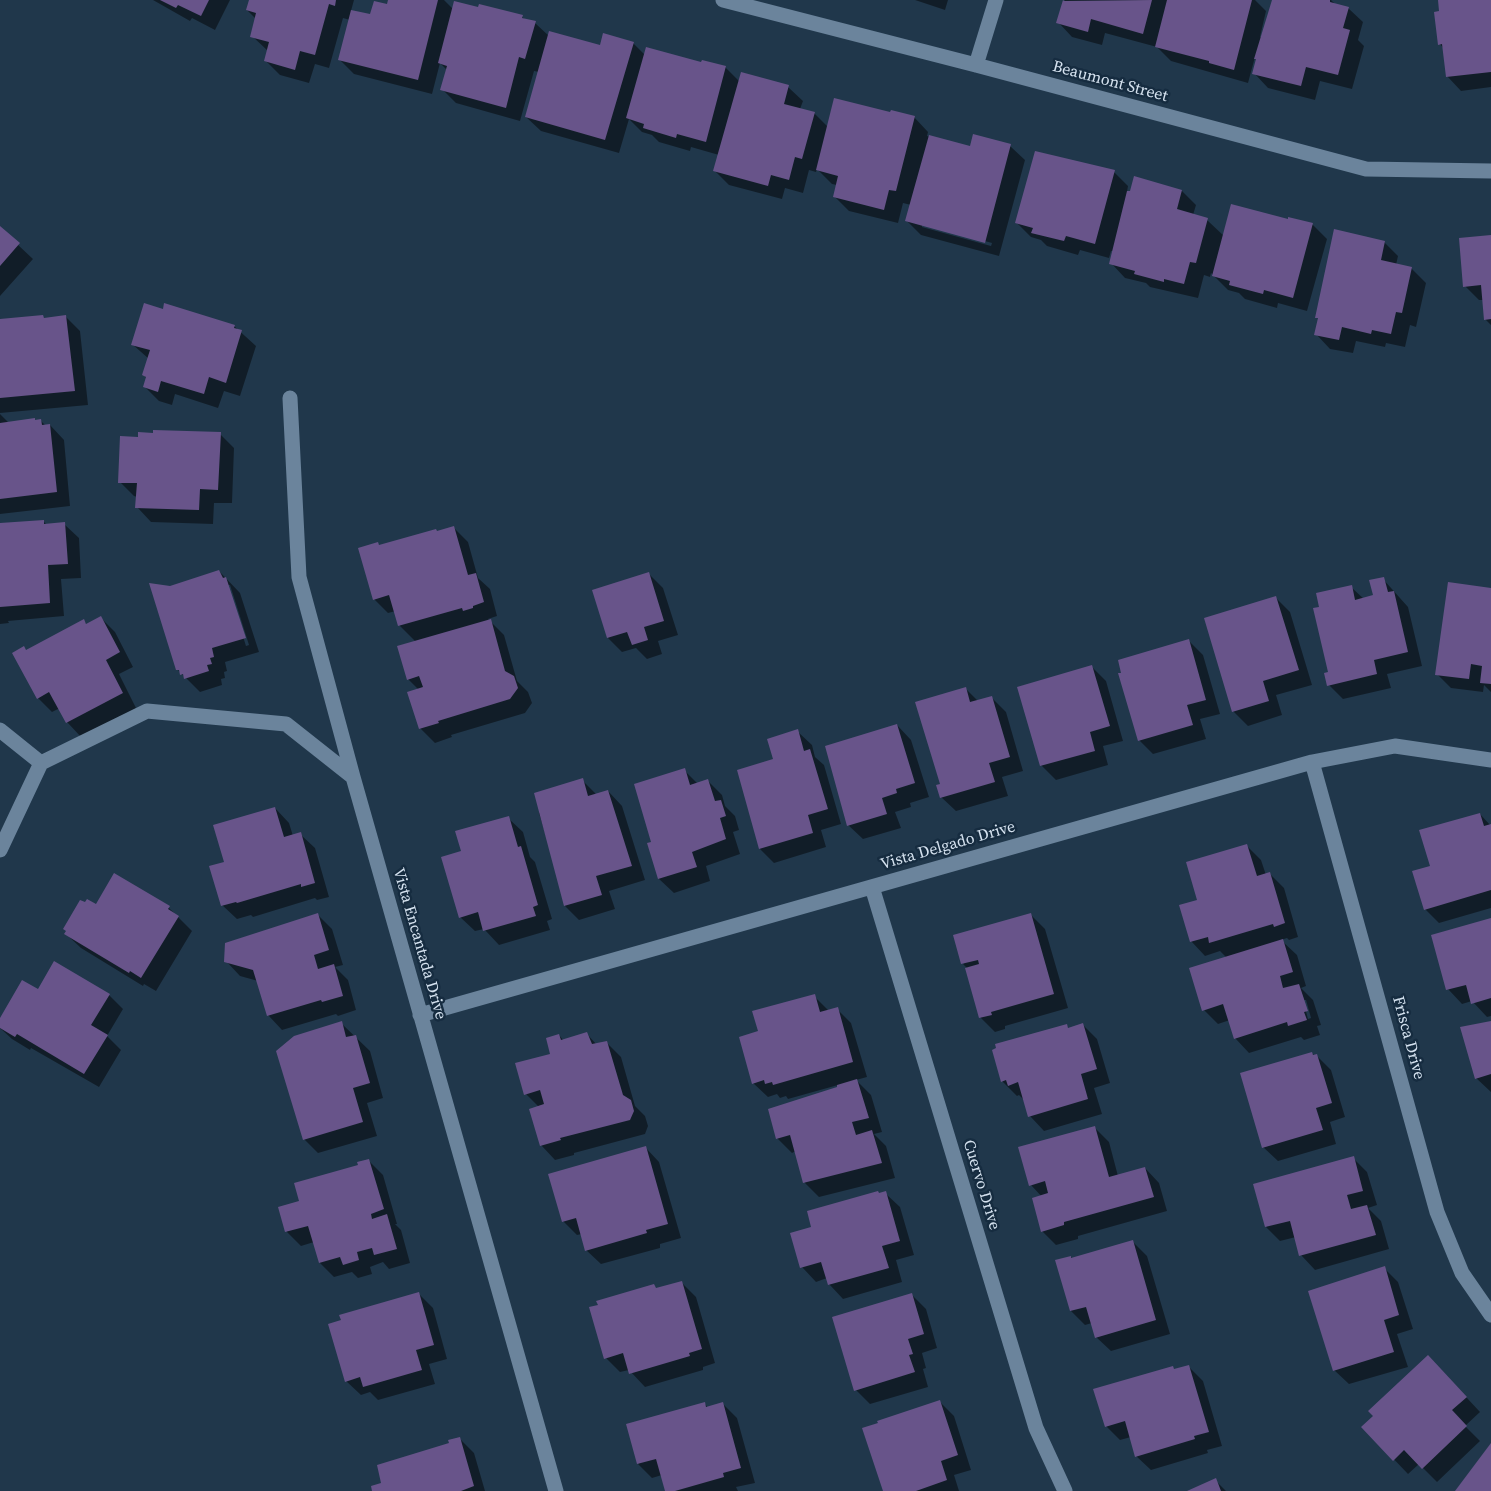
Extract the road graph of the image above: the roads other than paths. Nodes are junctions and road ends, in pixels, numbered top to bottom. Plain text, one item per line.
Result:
1 (723, 0) edge
2 (996, 0) edge
3 (976, 65) junction
4 (1491, 171) edge
5 (290, 398) dead end
6 (0, 730) edge
7 (1491, 760) edge
8 (1312, 762) junction
9 (41, 763) junction
10 (353, 777) junction
11 (0, 850) edge
12 (872, 887) junction
13 (420, 1015) junction
14 (1491, 1315) edge
15 (556, 1491) edge
16 (1065, 1491) edge

1 - 3 street, Beaumont Street
2 - 3 street
3 - 4 street, Beaumont Street
5 - 10 street, Vista Encantada Drive
6 - 9 street
7 - 8 street, Vista Delgado Drive
8 - 12 street, Vista Delgado Drive
8 - 14 street, Frisca Drive
9 - 10 street
9 - 11 street
10 - 13 street, Vista Encantada Drive
12 - 13 street, Vista Delgado Drive
12 - 16 street, Cuervo Drive
13 - 15 street, Vista Encantada Drive

